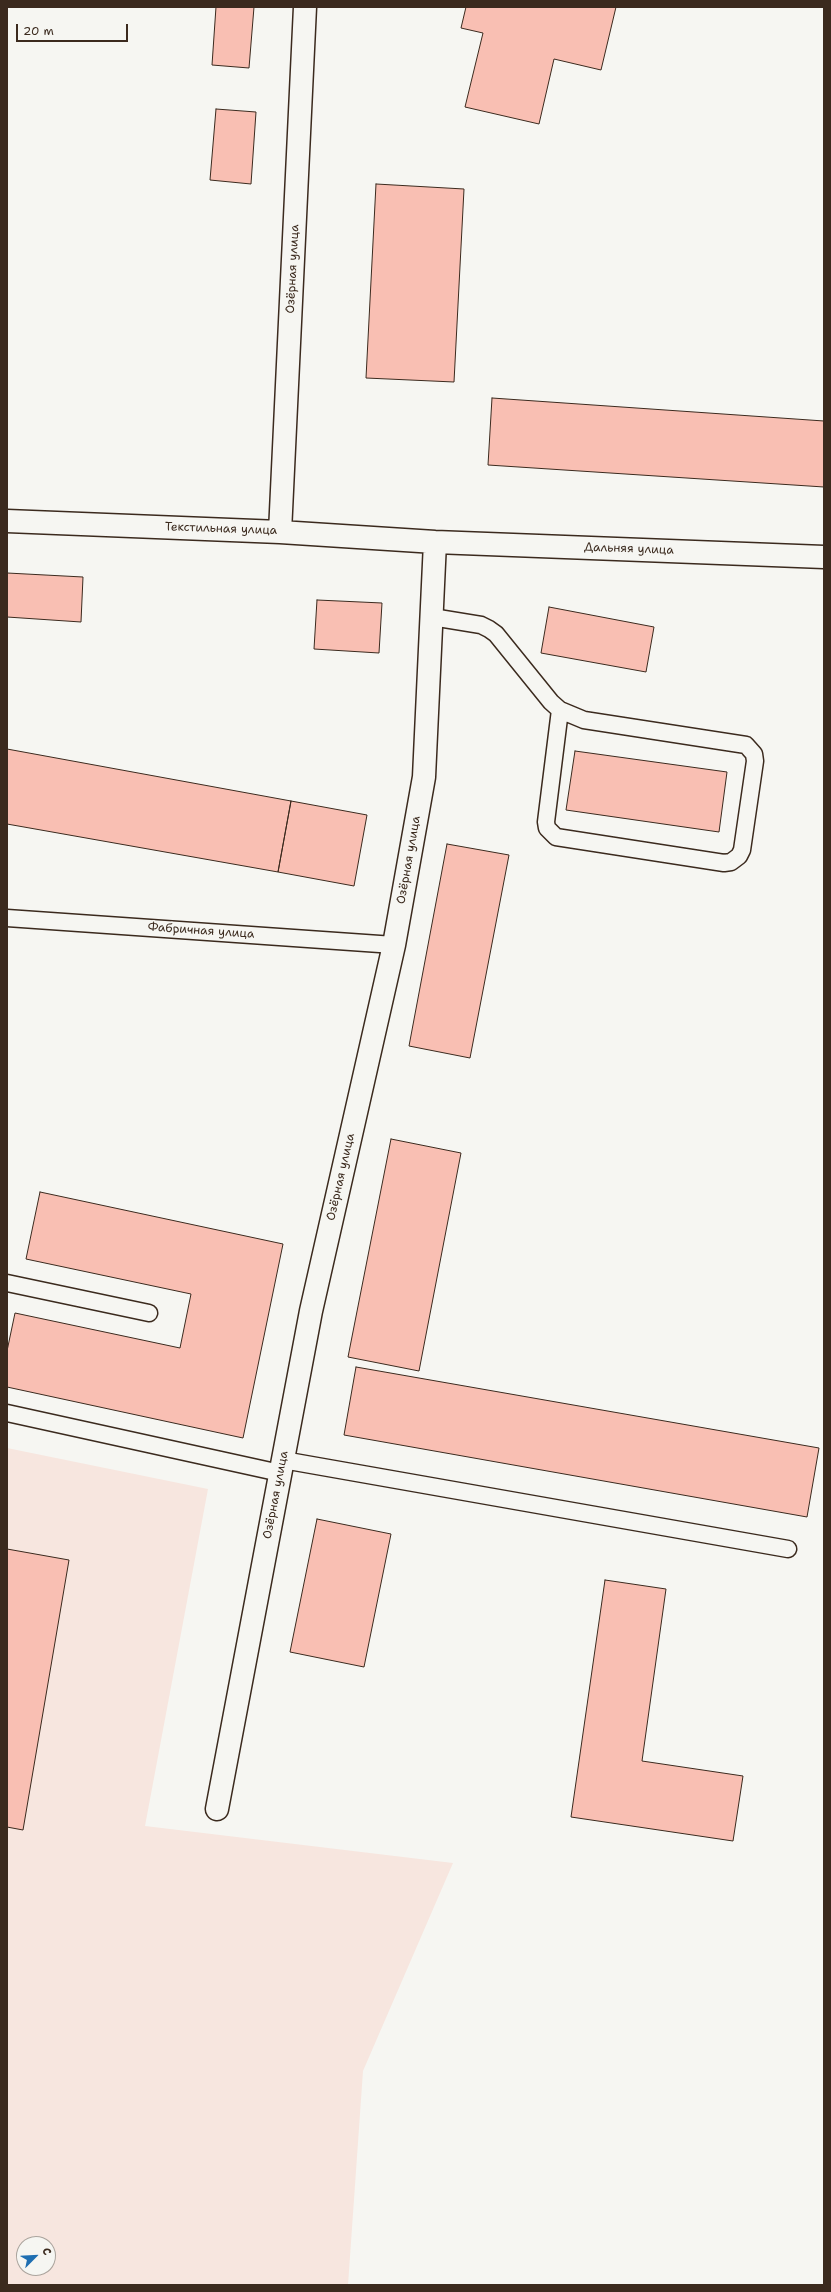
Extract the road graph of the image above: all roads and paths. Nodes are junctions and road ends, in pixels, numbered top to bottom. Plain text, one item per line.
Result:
1 (305, 7) edge
2 (7, 521) edge
3 (280, 532) junction
4 (435, 542) junction
5 (824, 557) edge
6 (432, 617) junction
7 (560, 710) junction
8 (7, 918) edge
9 (394, 945) junction
10 (7, 1283) edge
11 (149, 1313) dead end
12 (7, 1413) edge
13 (282, 1466) junction
14 (788, 1549) dead end
15 (217, 1809) dead end

1 - 3 street, Озёрная улица
2 - 3 street, Текстильная улица
3 - 4 street, Текстильная улица
4 - 5 street, Дальняя улица
4 - 6 street, Озёрная улица
6 - 7 lane
6 - 9 street, Озёрная улица
7 - 7 lane
8 - 9 lane, Фабричная улица
9 - 13 street, Озёрная улица
10 - 11 lane
12 - 13 lane
13 - 14 lane
13 - 15 street, Озёрная улица

